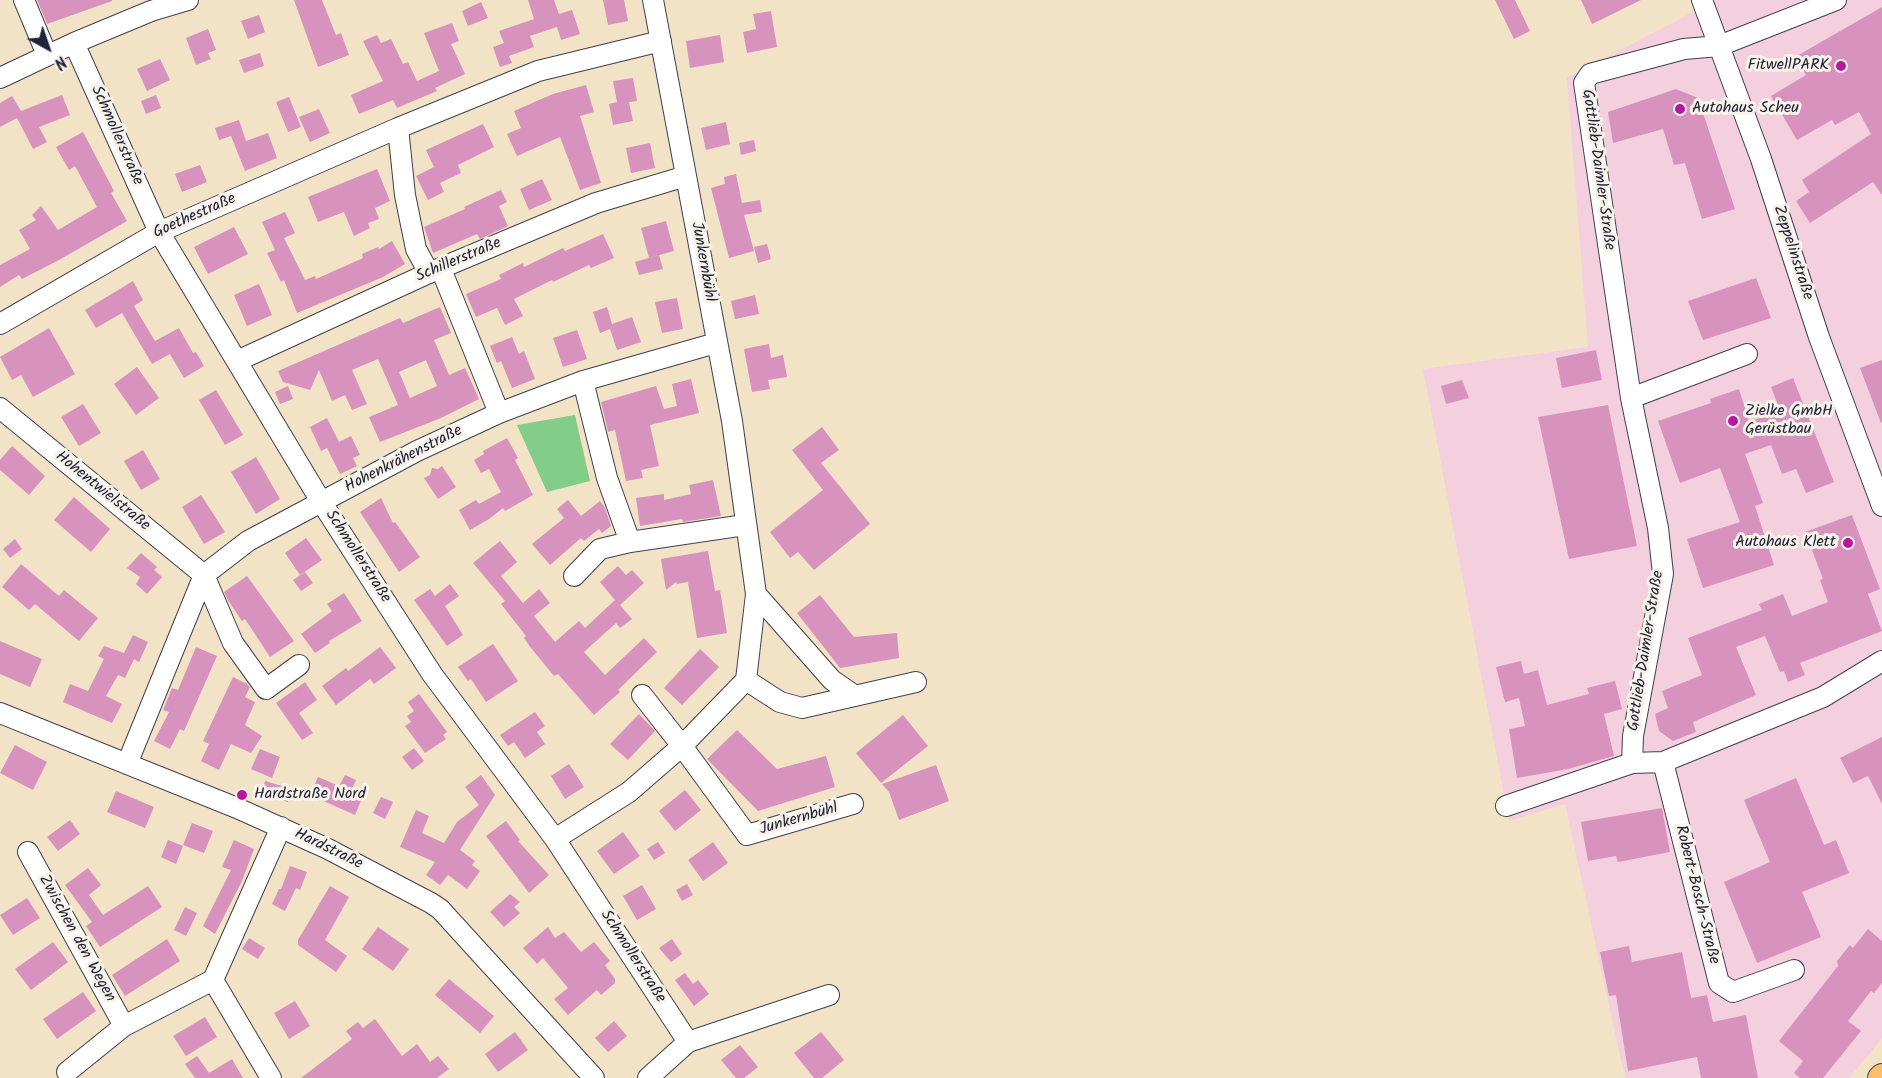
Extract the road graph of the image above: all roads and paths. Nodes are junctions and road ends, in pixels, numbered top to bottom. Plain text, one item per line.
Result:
1 (24, 0) edge
2 (188, 0) edge
3 (653, 0) edge
4 (1702, 0) edge
5 (1836, 0) edge
6 (149, 5) edge
7 (661, 41) junction
8 (74, 43) junction
9 (1719, 46) junction
10 (47, 55) junction
11 (0, 78) edge
12 (398, 128) junction
13 (686, 176) junction
14 (159, 232) junction
15 (435, 271) junction
16 (0, 324) edge
17 (716, 343) junction
18 (1747, 354) dead end
19 (237, 361) junction
20 (583, 381) junction
21 (1631, 398) junction
22 (0, 408) edge
23 (500, 413) junction
24 (322, 503) junction
25 (1882, 506) edge
26 (745, 525) junction
27 (630, 542) junction
28 (204, 575) junction
29 (574, 576) dead end
30 (756, 594) junction
31 (1882, 660) edge
32 (299, 665) dead end
33 (746, 680) junction
34 (916, 682) dead end
35 (642, 695) dead end
36 (855, 696) junction
37 (0, 713) edge
38 (682, 746) junction
39 (1663, 762) junction
40 (1632, 763) junction
41 (127, 764) junction
42 (853, 804) dead end
43 (1506, 806) dead end
44 (280, 827) junction
45 (555, 839) junction
46 (28, 852) dead end
47 (1794, 970) dead end
48 (213, 980) junction
49 (829, 995) dead end
50 (124, 1026) junction
51 (688, 1042) junction
52 (67, 1072) dead end
53 (272, 1078) edge
54 (594, 1078) edge
55 (648, 1078) edge

1 - 10 street
2 - 6 street
3 - 7 street, Junkernbühl
4 - 9 street, Zeppelinstraße
5 - 9 street, Gottlieb-Daimler-Straße
6 - 8 street
7 - 12 street, Goethestraße
7 - 13 street, Junkernbühl
8 - 10 street
8 - 14 street, Schmollerstraße
9 - 21 street, Gottlieb-Daimler-Straße
9 - 25 street, Zeppelinstraße
10 - 11 street
12 - 14 street, Goethestraße
12 - 15 street
13 - 15 street, Schillerstraße
13 - 17 street, Junkernbühl
14 - 16 street, Goethestraße
14 - 19 street, Schmollerstraße
15 - 19 street, Schillerstraße
15 - 23 street
17 - 20 street, Hohenkrähenstraße
17 - 26 street, Junkernbühl
18 - 21 street
19 - 24 street, Schmollerstraße
20 - 23 street, Hohenkrähenstraße
20 - 27 street
21 - 40 street, Gottlieb-Daimler-Straße
22 - 28 street, Hohentwielstraße
23 - 24 street, Hohenkrähenstraße
24 - 28 street, Hohenkrähenstraße
24 - 45 street, Schmollerstraße
26 - 27 street
26 - 30 street, Junkernbühl
27 - 29 street
28 - 32 street
28 - 41 street
30 - 33 street, Junkernbühl
30 - 36 street
31 - 39 street
33 - 36 street
33 - 38 street
34 - 36 street
35 - 38 street, Junkernbühl
37 - 41 street, Hardstraße
38 - 42 street, Junkernbühl
38 - 45 street
39 - 40 street
39 - 47 street, Robert-Bosch-Straße
40 - 43 street
41 - 44 street, Hardstraße
44 - 48 street
44 - 54 street, Hardstraße
45 - 51 street, Schmollerstraße
46 - 50 street, Zwischen den Wegen
48 - 50 street
48 - 53 street
49 - 51 street
50 - 52 street
51 - 55 street

